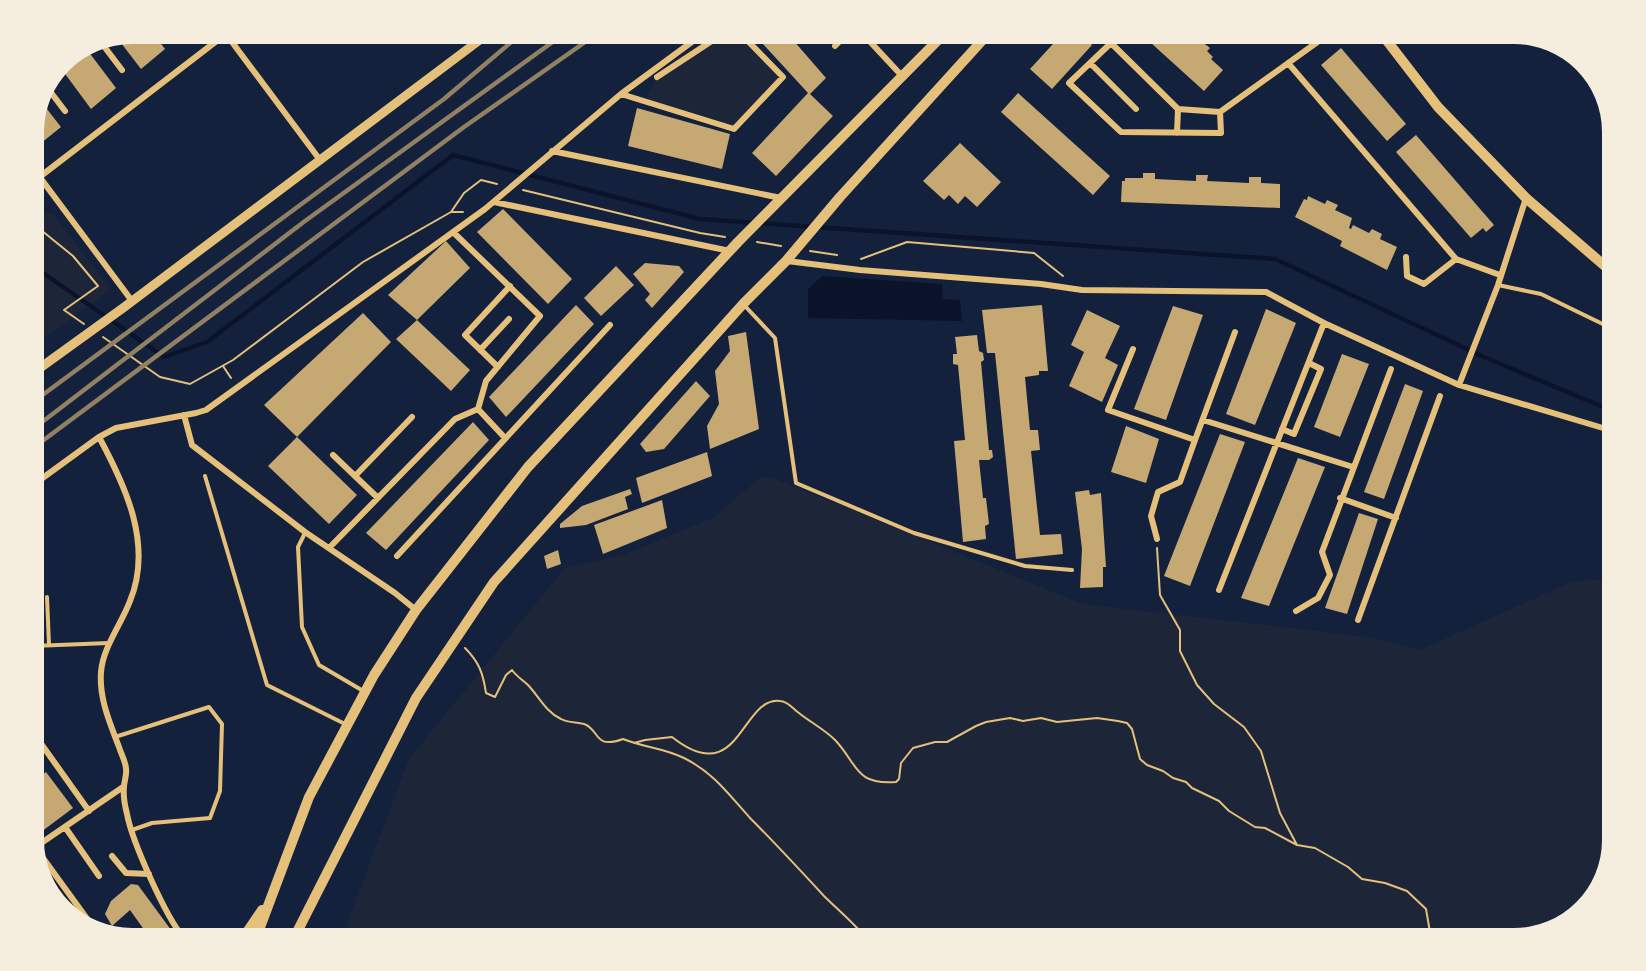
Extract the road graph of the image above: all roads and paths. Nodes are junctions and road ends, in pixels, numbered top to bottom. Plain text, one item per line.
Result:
1 (213, 44) edge
2 (235, 44) edge
3 (474, 44) edge
4 (689, 44) edge
5 (707, 44) edge
6 (751, 44) edge
7 (872, 44) edge
8 (934, 44) edge
9 (979, 44) edge
10 (1110, 44) edge
11 (1112, 44) edge
12 (1315, 44) edge
13 (1389, 44) edge
14 (105, 48) edge
15 (1090, 63) junction
16 (1288, 63) junction
17 (122, 70) dead end
18 (902, 76) junction
19 (657, 77) dead end
20 (53, 94) edge
21 (621, 94) junction
22 (1136, 108) dead end
23 (1178, 110) junction
24 (66, 111) dead end
25 (1220, 112) junction
26 (1177, 133) junction
27 (552, 151) junction
28 (320, 160) junction
29 (44, 174) edge
30 (44, 182) edge
31 (504, 186) dead end
32 (516, 189) dead end
33 (1526, 198) junction
34 (496, 199) junction
35 (780, 200) junction
36 (453, 232) junction
37 (44, 233) edge
38 (736, 240) junction
39 (757, 242) dead end
40 (780, 246) dead end
41 (803, 250) dead end
42 (730, 251) junction
43 (837, 255) dead end
44 (1406, 257) dead end
45 (860, 259) dead end
46 (1456, 259) junction
47 (786, 261) junction
48 (1602, 264) edge
49 (1500, 275) junction
50 (1498, 285) junction
51 (510, 286) junction
52 (1082, 290) junction
53 (132, 301) junction
54 (743, 304) junction
55 (509, 319) dead end
56 (84, 323) dead end
57 (1324, 323) junction
58 (1602, 323) edge
59 (610, 325) dead end
60 (1234, 332) dead end
61 (103, 337) dead end
62 (1133, 349) dead end
63 (480, 350) junction
64 (1309, 363) junction
65 (44, 365) edge
66 (223, 366) junction
67 (498, 367) junction
68 (1391, 369) dead end
69 (1459, 385) junction
70 (237, 387) junction
71 (1440, 396) dead end
72 (477, 409) junction
73 (184, 415) junction
74 (412, 417) dead end
75 (1203, 420) junction
76 (1602, 428) edge
77 (1282, 429) junction
78 (99, 437) junction
79 (505, 438) junction
80 (1195, 440) junction
81 (1277, 443) junction
82 (333, 455) dead end
83 (1353, 467) junction
84 (206, 476) dead end
85 (355, 476) junction
86 (44, 478) edge
87 (378, 498) junction
88 (1341, 498) junction
89 (1396, 518) junction
90 (305, 532) junction
91 (1157, 539) joint
92 (330, 548) junction
93 (397, 556) dead end
94 (1072, 570) dead end
95 (1219, 590) dead end
96 (47, 597) dead end
97 (416, 610) junction
98 (1296, 611) dead end
99 (1359, 621) dead end
100 (456, 640) junction
101 (110, 644) junction
102 (44, 645) edge
103 (49, 645) junction
104 (365, 692) junction
105 (347, 725) junction
106 (115, 737) junction
107 (634, 743) junction
108 (44, 748) edge
109 (123, 788) junction
110 (89, 811) junction
111 (64, 827) junction
112 (132, 830) junction
113 (44, 841) edge
114 (1297, 846) junction
115 (112, 856) dead end
116 (47, 865) edge
117 (149, 874) junction
118 (99, 876) dead end
119 (272, 895) junction
120 (82, 912) edge
121 (179, 928) edge
122 (250, 928) edge
123 (260, 928) edge
124 (299, 928) edge
125 (858, 928) edge
126 (1429, 928) edge

1 - 29 street
2 - 28 street
3 - 28 street
4 - 21 street
5 - 19 street
6 - 21 street
7 - 18 street
8 - 18 main road
9 - 47 main road
10 - 15 street
11 - 23 street
12 - 16 street
13 - 33 main road
14 - 17 street
15 - 22 street
15 - 26 street
16 - 25 street
16 - 46 street
18 - 35 main road
20 - 24 street
21 - 27 street
23 - 25 street
23 - 26 street
25 - 26 street
27 - 34 street
27 - 35 street
28 - 53 street
30 - 53 street
31 - 66 path
32 - 38 path
33 - 48 main road
33 - 49 street
34 - 36 street
34 - 42 street
35 - 38 main road
36 - 51 street
36 - 70 street
37 - 56 path
38 - 42 main road
39 - 40 path
41 - 43 path
42 - 97 main road
44 - 46 street
45 - 52 path
46 - 49 street
47 - 52 street
47 - 54 main road
49 - 50 street
50 - 58 lane
50 - 69 street
51 - 63 street
51 - 67 street
52 - 57 street
53 - 65 street
54 - 94 lane
54 - 100 main road
55 - 63 street
57 - 64 street
57 - 69 street
59 - 79 street
60 - 75 street
61 - 66 path
62 - 80 street
63 - 67 street
64 - 77 street
64 - 77 street
66 - 70 path
67 - 72 street
68 - 83 street
69 - 76 street
70 - 73 street
71 - 89 street
72 - 79 street
72 - 87 street
73 - 78 street
73 - 90 street
74 - 85 street
75 - 80 street
75 - 81 street
77 - 81 street
78 - 86 street
78 - 101 street
79 - 93 street
80 - 91 street
81 - 83 street
81 - 95 street
82 - 85 street
83 - 88 street
84 - 105 lane
85 - 87 street
87 - 92 street
88 - 89 street
88 - 98 street
89 - 99 street
90 - 92 street
90 - 104 lane
91 - 114 path
92 - 97 street
96 - 103 lane
97 - 104 main road
100 - 107 path
100 - 124 main road
101 - 103 lane
101 - 106 street
102 - 103 lane
104 - 105 main road
105 - 119 main road
106 - 109 street
106 - 112 lane
107 - 114 path
107 - 125 path
108 - 110 street
109 - 110 street
109 - 112 street
110 - 111 street
111 - 113 street
111 - 118 street
112 - 117 street
114 - 126 path
115 - 117 street
116 - 120 street
117 - 121 street
119 - 122 main road
119 - 123 main road

